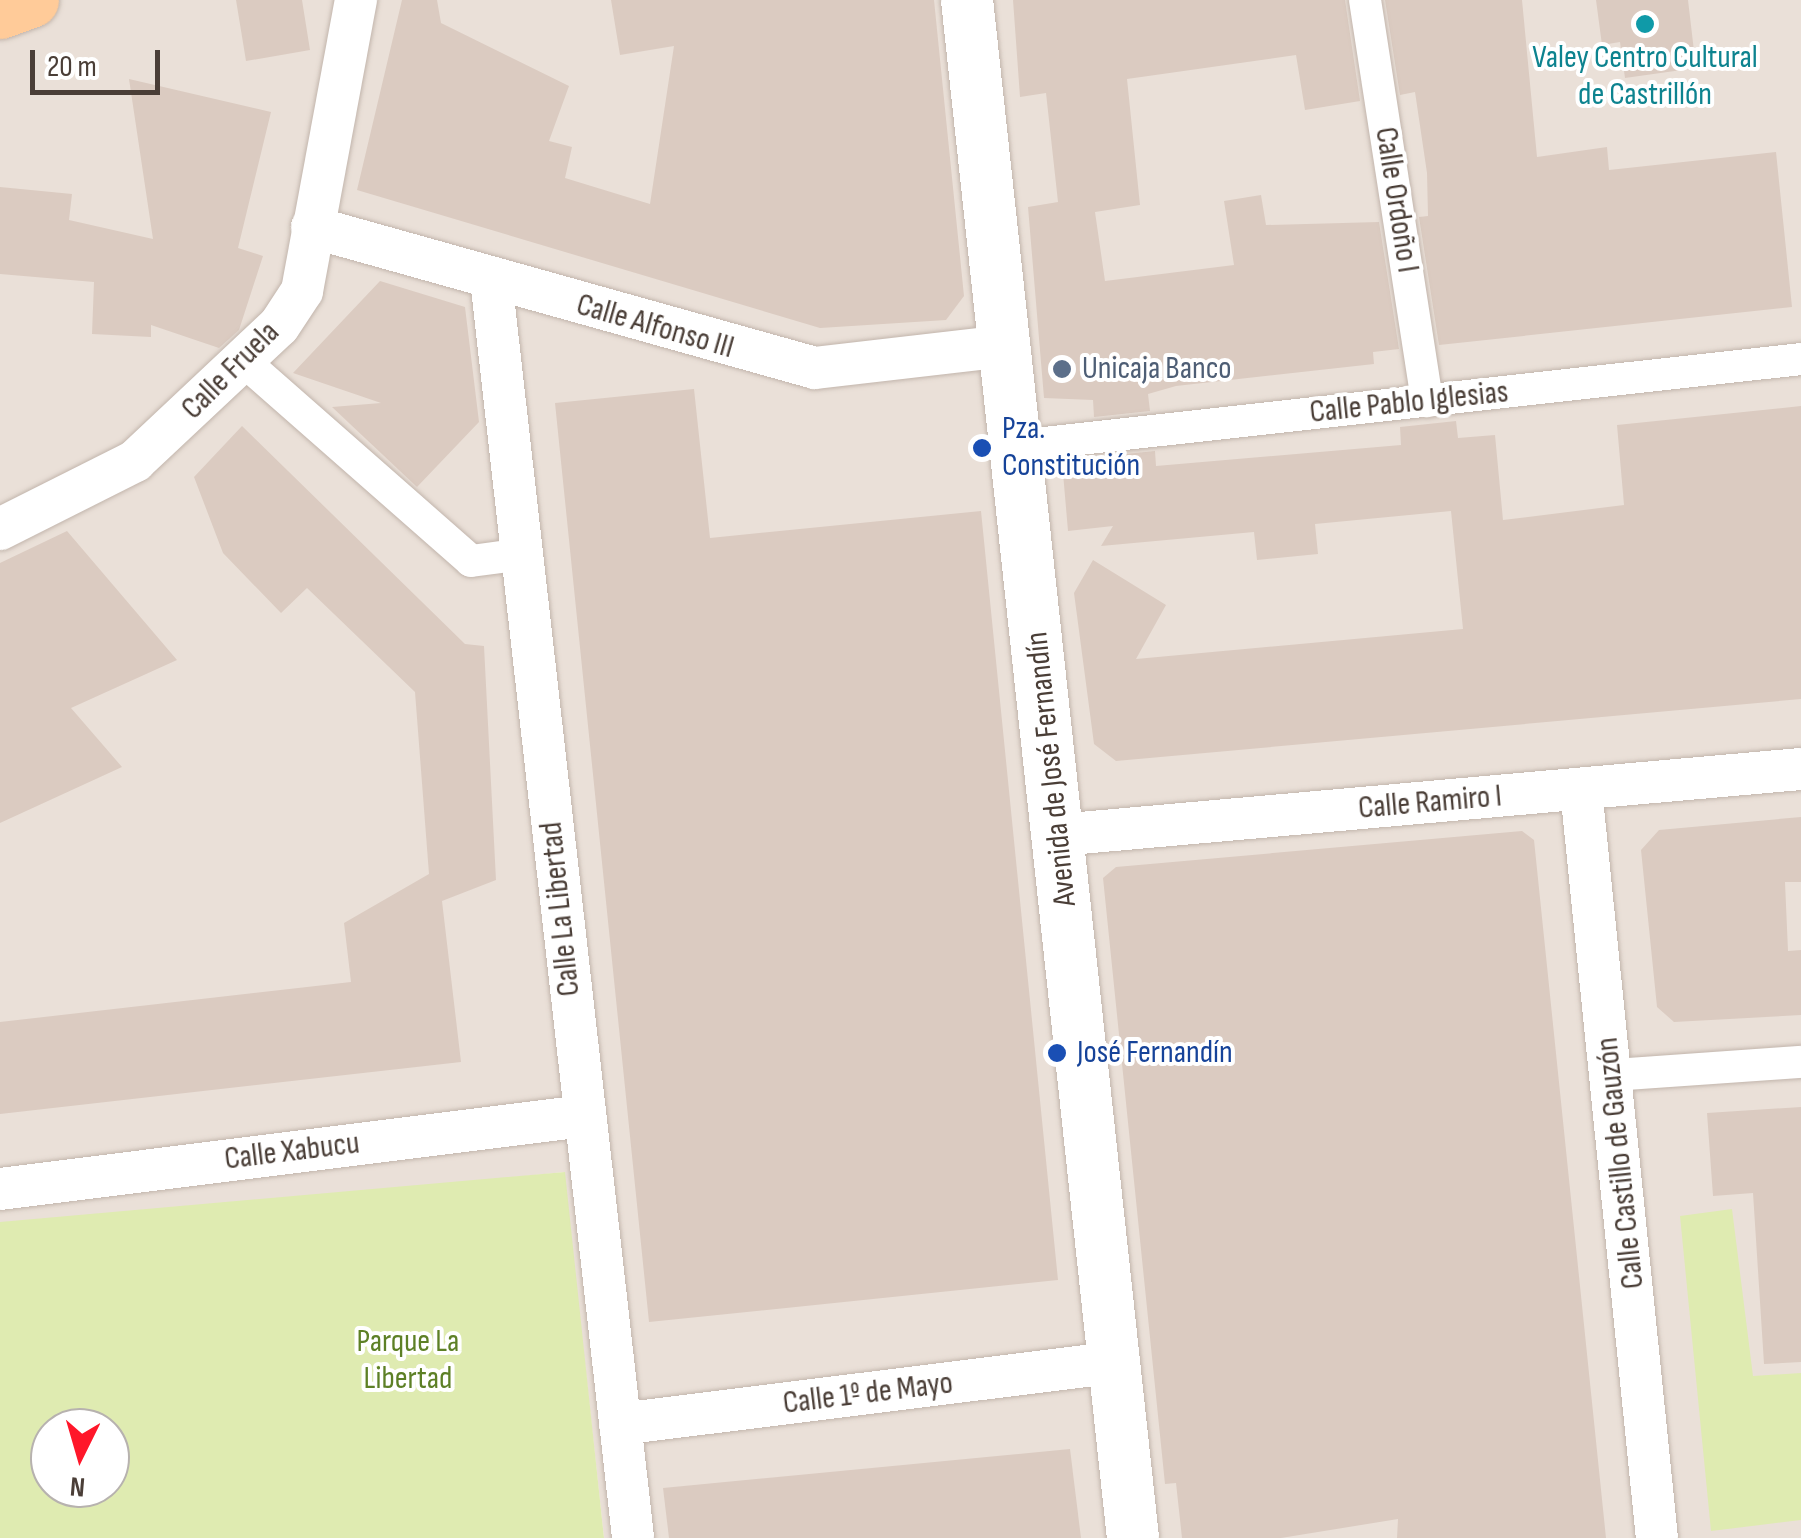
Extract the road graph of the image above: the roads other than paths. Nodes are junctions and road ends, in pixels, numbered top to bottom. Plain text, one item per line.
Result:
1 (31, 0) edge
2 (356, 0) edge
3 (966, 0) edge
4 (1366, 0) edge
5 (0, 11) edge
6 (312, 227) junction
7 (491, 279) junction
8 (1006, 346) junction
9 (1801, 359) edge
10 (246, 364) junction
11 (1427, 401) junction
12 (1017, 446) junction
13 (0, 529) edge
14 (523, 554) junction
15 (1801, 769) edge
16 (1582, 789) junction
17 (1058, 835) junction
18 (1801, 1062) edge
19 (1613, 1075) junction
20 (584, 1116) junction
21 (0, 1189) edge
22 (1116, 1362) junction
23 (620, 1424) junction
24 (633, 1538) edge
25 (1133, 1538) edge
26 (1657, 1538) edge

1 - 5 main road
2 - 6 street, Calle Fruela
3 - 8 street, Avenida de José Fernandín
4 - 11 street, Calle Ordoño I
6 - 7 street, Calle Alfonso III
6 - 10 street, Calle Fruela
7 - 8 street, Calle Alfonso III
7 - 14 street, Calle La Libertad
8 - 12 street, Avenida de José Fernandín
9 - 11 street, Calle Pablo Iglesias
10 - 13 street, Calle Fruela
10 - 14 street
11 - 12 street, Calle Pablo Iglesias
12 - 17 street, Avenida de José Fernandín
14 - 20 street, Calle La Libertad
15 - 16 street, Calle Ramiro I
16 - 17 street, Calle Ramiro I
16 - 19 street, Calle Castillo de Gauzón
17 - 22 street, Avenida de José Fernandín
18 - 19 street
19 - 26 street, Calle Castillo de Gauzón
20 - 21 street, Calle Xabucu
20 - 23 street, Calle La Libertad
22 - 23 street, Calle 1º de Mayo
22 - 25 street, Avenida de José Fernandín
23 - 24 street, Calle La Libertad

